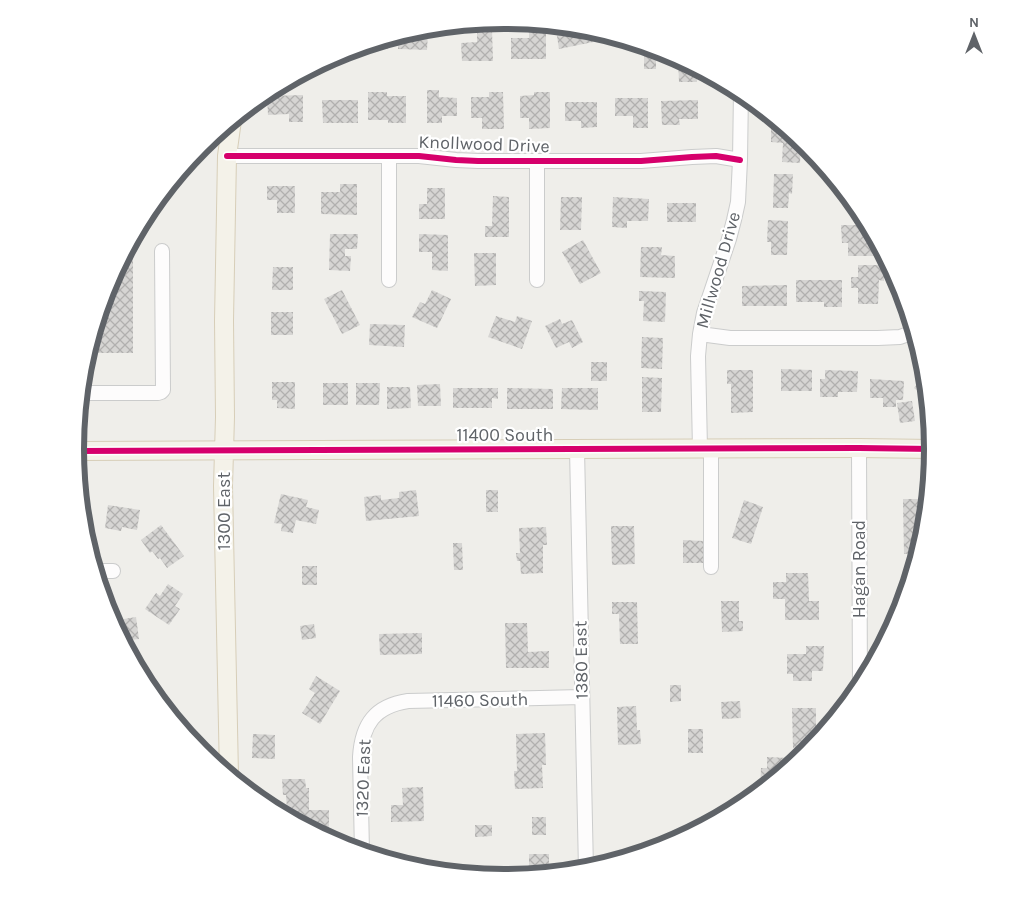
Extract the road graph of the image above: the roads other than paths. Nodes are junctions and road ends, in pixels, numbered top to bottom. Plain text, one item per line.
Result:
1 (741, 102) edge
2 (231, 130) edge
3 (223, 136) edge
4 (227, 156) junction
5 (389, 156) junction
6 (740, 160) junction
7 (537, 162) junction
8 (162, 251) dead end
9 (389, 280) dead end
10 (537, 280) dead end
11 (908, 332) edge
12 (700, 334) junction
13 (88, 393) edge
14 (859, 448) junction
15 (577, 449) junction
16 (705, 449) junction
17 (925, 449) edge
18 (224, 450) junction
19 (84, 451) edge
20 (711, 566) dead end
21 (103, 571) edge
22 (113, 571) dead end
23 (860, 672) edge
24 (582, 697) junction
25 (381, 711) joint
26 (229, 766) edge
27 (362, 844) edge
28 (586, 861) edge

1 - 6 street, Millwood Drive
2 - 4 main road, 1300 East
3 - 4 main road, 1300 East
4 - 5 street, Knollwood Drive
4 - 18 main road, 1300 East
5 - 7 street, Knollwood Drive
5 - 9 street
6 - 7 street, Knollwood Drive
6 - 12 street, Millwood Drive
7 - 10 street
8 - 13 street
11 - 12 street
12 - 16 street, Millwood Drive
14 - 16 main road, 11400 South
14 - 17 main road, 11400 South
14 - 23 street, Hagan Road
15 - 16 main road, 11400 South
15 - 18 main road, 11400 South
15 - 24 street, 1380 East
16 - 20 street, Millwood Drive
18 - 19 main road, 11400 South
18 - 26 main road, 1300 East
21 - 22 street
24 - 25 street, 11460 South
24 - 28 street, 1380 East
25 - 27 street, 1320 East

